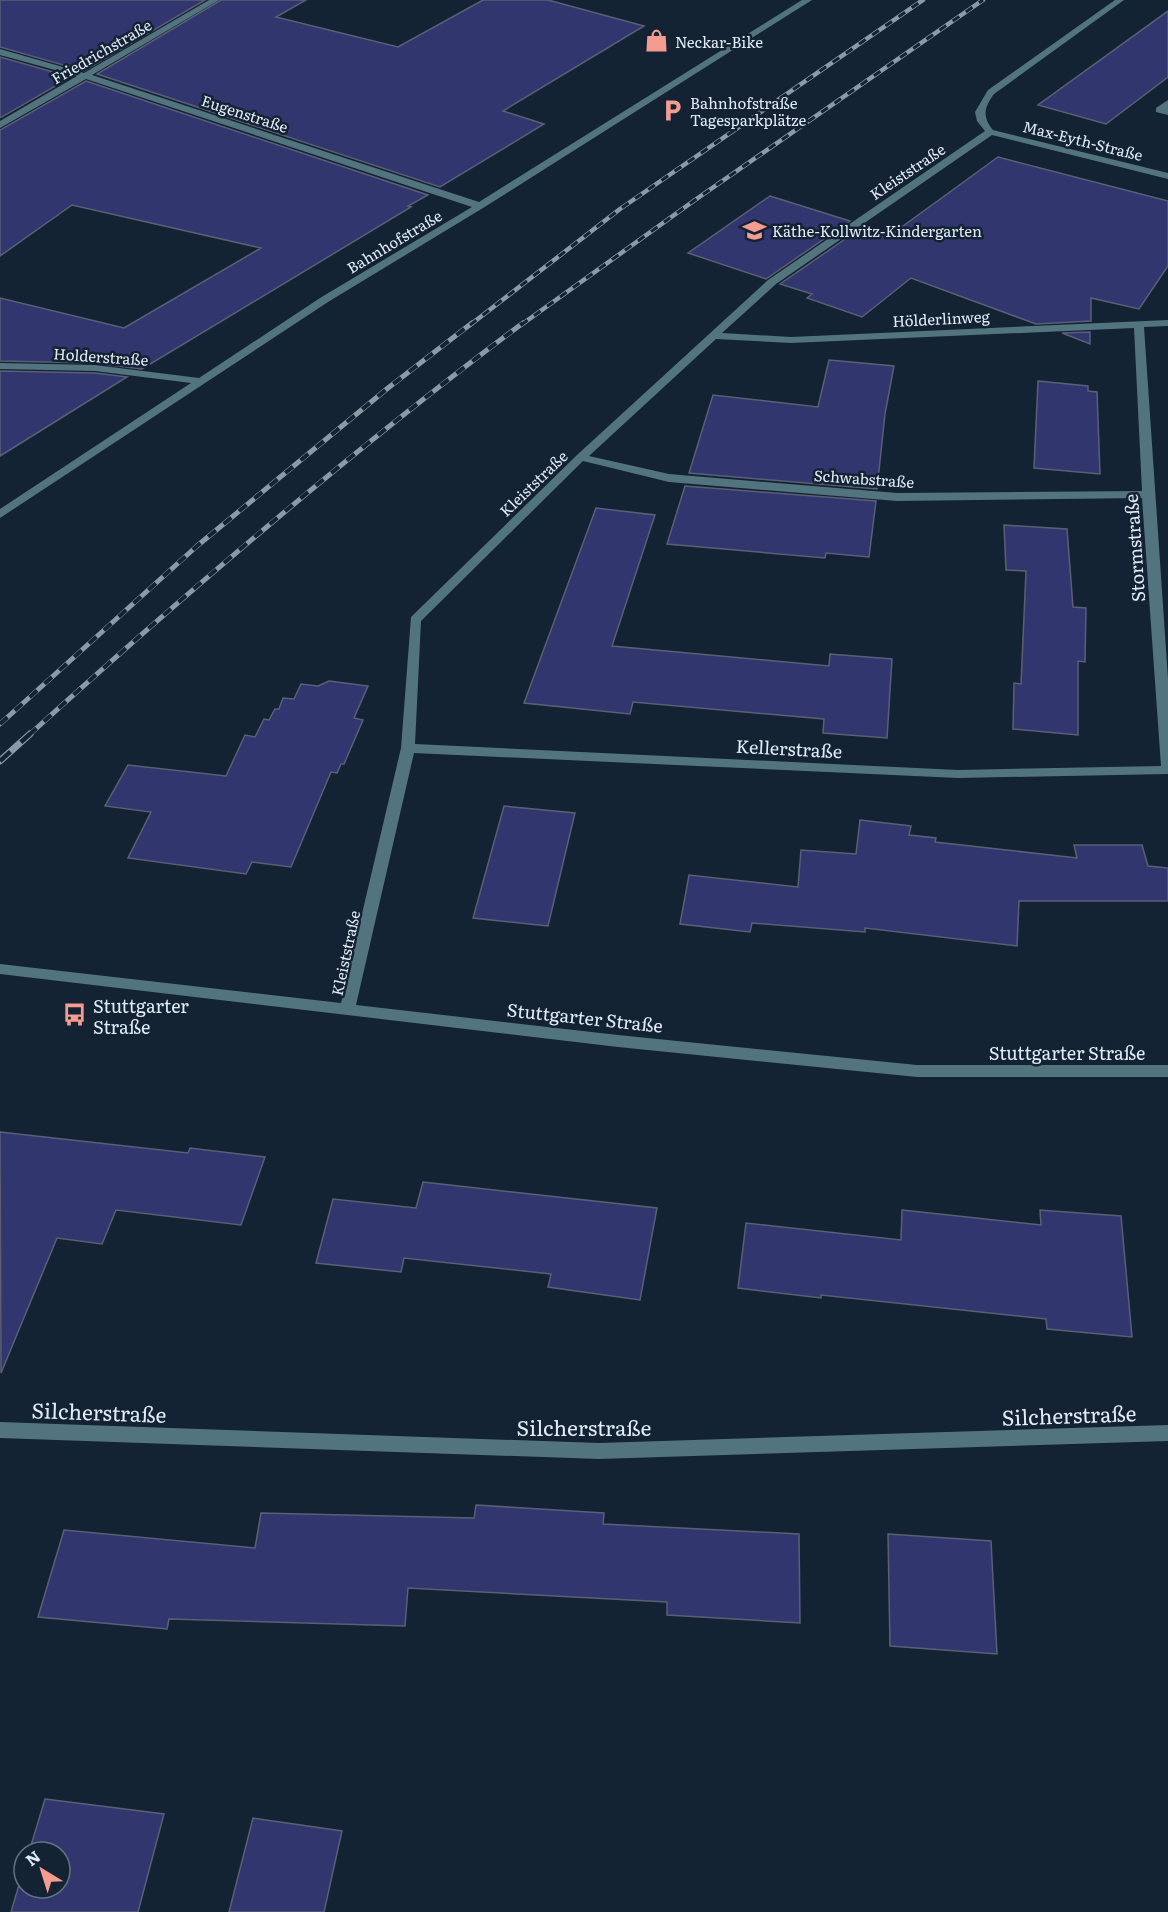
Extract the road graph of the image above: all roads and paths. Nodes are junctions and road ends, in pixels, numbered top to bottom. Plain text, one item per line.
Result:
1 (215, 0) edge
2 (808, 0) edge
3 (1120, 0) edge
4 (0, 52) edge
5 (86, 76) junction
6 (1168, 103) edge
7 (1168, 112) edge
8 (0, 125) edge
9 (990, 132) junction
10 (1168, 176) edge
11 (480, 206) junction
12 (1168, 323) edge
13 (1139, 325) junction
14 (714, 336) junction
15 (0, 366) edge
16 (200, 381) junction
17 (581, 457) junction
18 (1148, 494) junction
19 (0, 514) edge
20 (408, 748) junction
21 (1168, 770) edge
22 (0, 969) edge
23 (347, 1010) junction
24 (1168, 1071) edge
25 (0, 1430) edge
26 (1168, 1433) edge

1 - 5 street, Friedrichstraße
2 - 11 street, Bahnhofstraße
3 - 9 street
4 - 5 street, Eugenstraße
5 - 8 street, Friedrichstraße
5 - 11 street, Eugenstraße
6 - 7 street
9 - 10 street, Max-Eyth-Straße
9 - 14 street, Kleiststraße
11 - 16 street, Bahnhofstraße
12 - 13 street, Hölderlinweg
13 - 14 street, Hölderlinweg
13 - 18 street, Stormstraße
14 - 17 street, Kleiststraße
15 - 16 street, Holderstraße
16 - 19 street, Bahnhofstraße
17 - 18 street, Schwabstraße
17 - 20 street, Kleiststraße
18 - 21 street, Stormstraße
20 - 21 street, Kellerstraße
20 - 23 street, Kleiststraße
22 - 23 street, Stuttgarter Straße
23 - 24 street, Stuttgarter Straße
25 - 26 street, Silcherstraße

